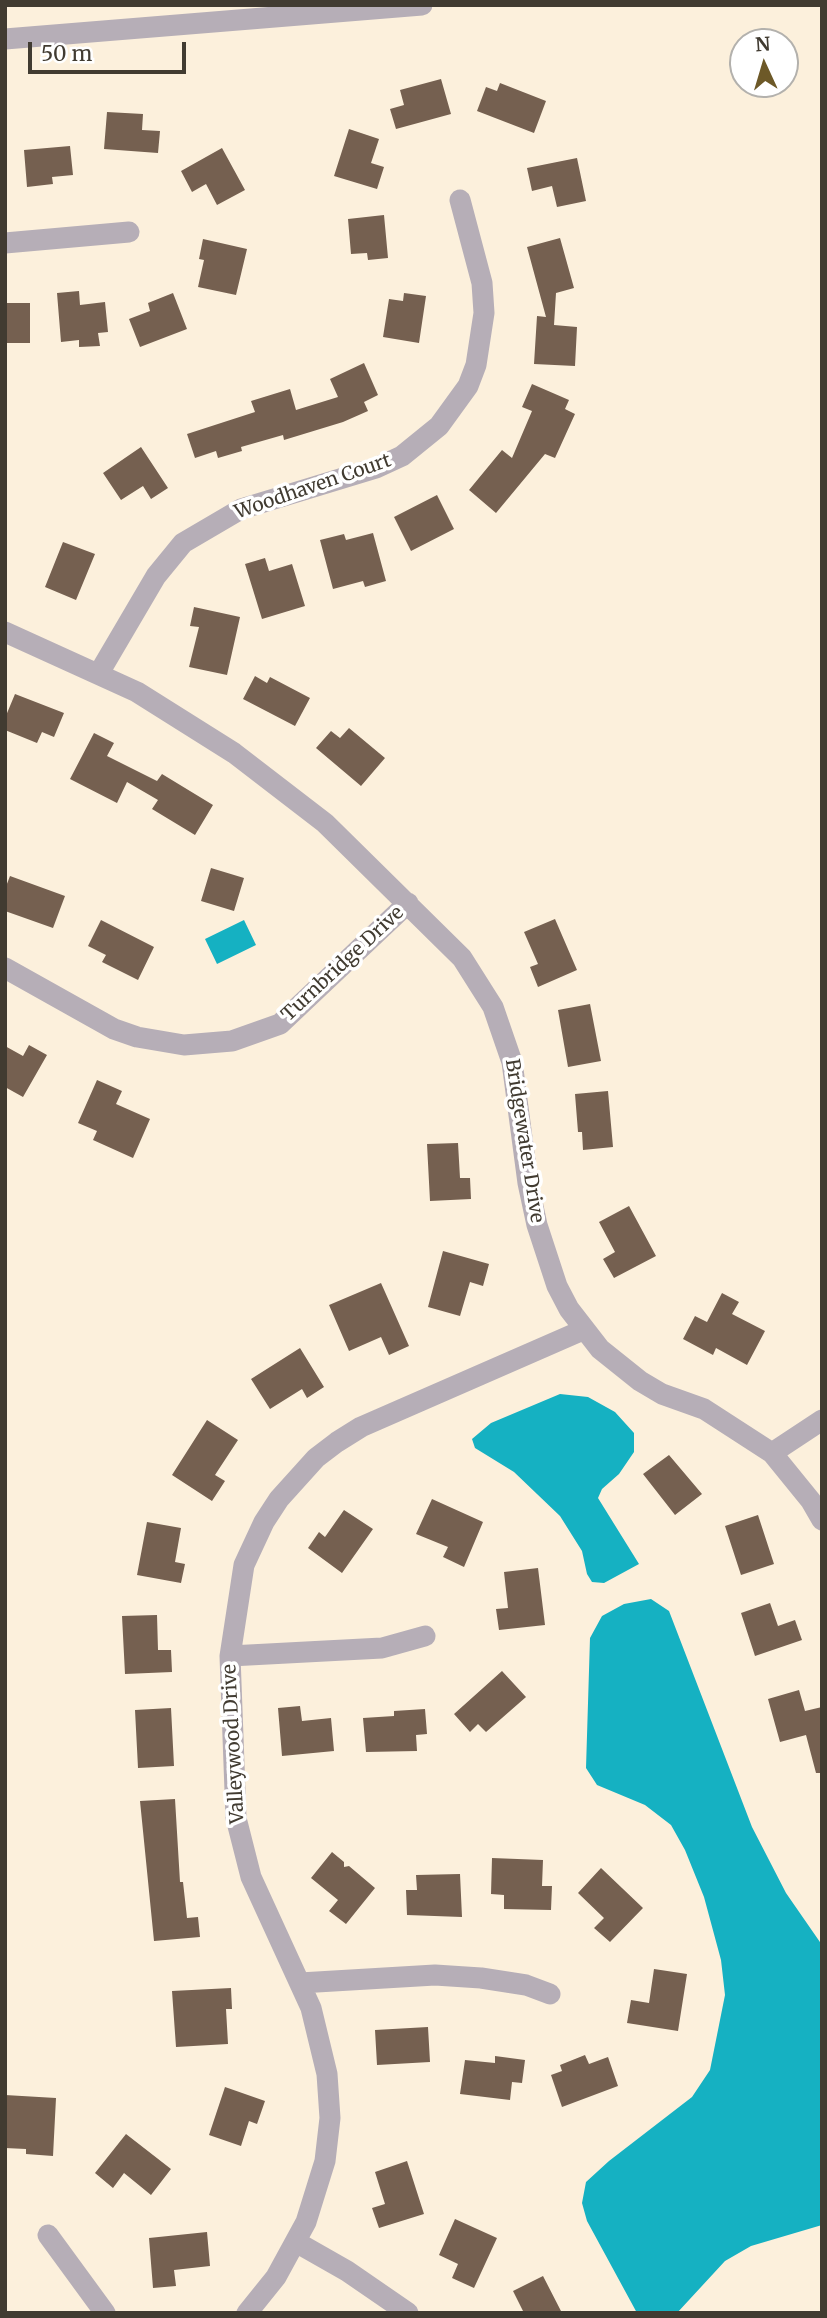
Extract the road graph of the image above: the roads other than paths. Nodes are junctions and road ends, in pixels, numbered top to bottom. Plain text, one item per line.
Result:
1 (422, 5) edge
2 (5, 39) edge
3 (460, 200) dead end
4 (129, 232) dead end
5 (5, 243) edge
6 (5, 632) edge
7 (99, 673) junction
8 (408, 903) junction
9 (5, 968) edge
10 (583, 1330) junction
11 (822, 1420) edge
12 (772, 1453) junction
13 (822, 1520) edge
14 (425, 1636) dead end
15 (230, 1656) junction
16 (300, 1983) junction
17 (550, 1994) dead end
18 (48, 2235) dead end
19 (296, 2242) junction
20 (106, 2313) edge
21 (247, 2313) edge
22 (408, 2313) edge

1 - 2 street
3 - 7 street, Woodhaven Court
4 - 5 street
6 - 7 street, Bridgewater Drive
7 - 8 street, Bridgewater Drive
8 - 9 street, Turnbridge Drive
8 - 10 street, Bridgewater Drive
10 - 12 street, Bridgewater Drive
10 - 15 street, Valleywood Drive
11 - 12 street
12 - 13 street, Bridgewater Drive
14 - 15 street
15 - 16 street, Valleywood Drive
16 - 17 street
16 - 19 street, Valleywood Drive
18 - 20 street
19 - 21 street, Valleywood Drive
19 - 22 street

